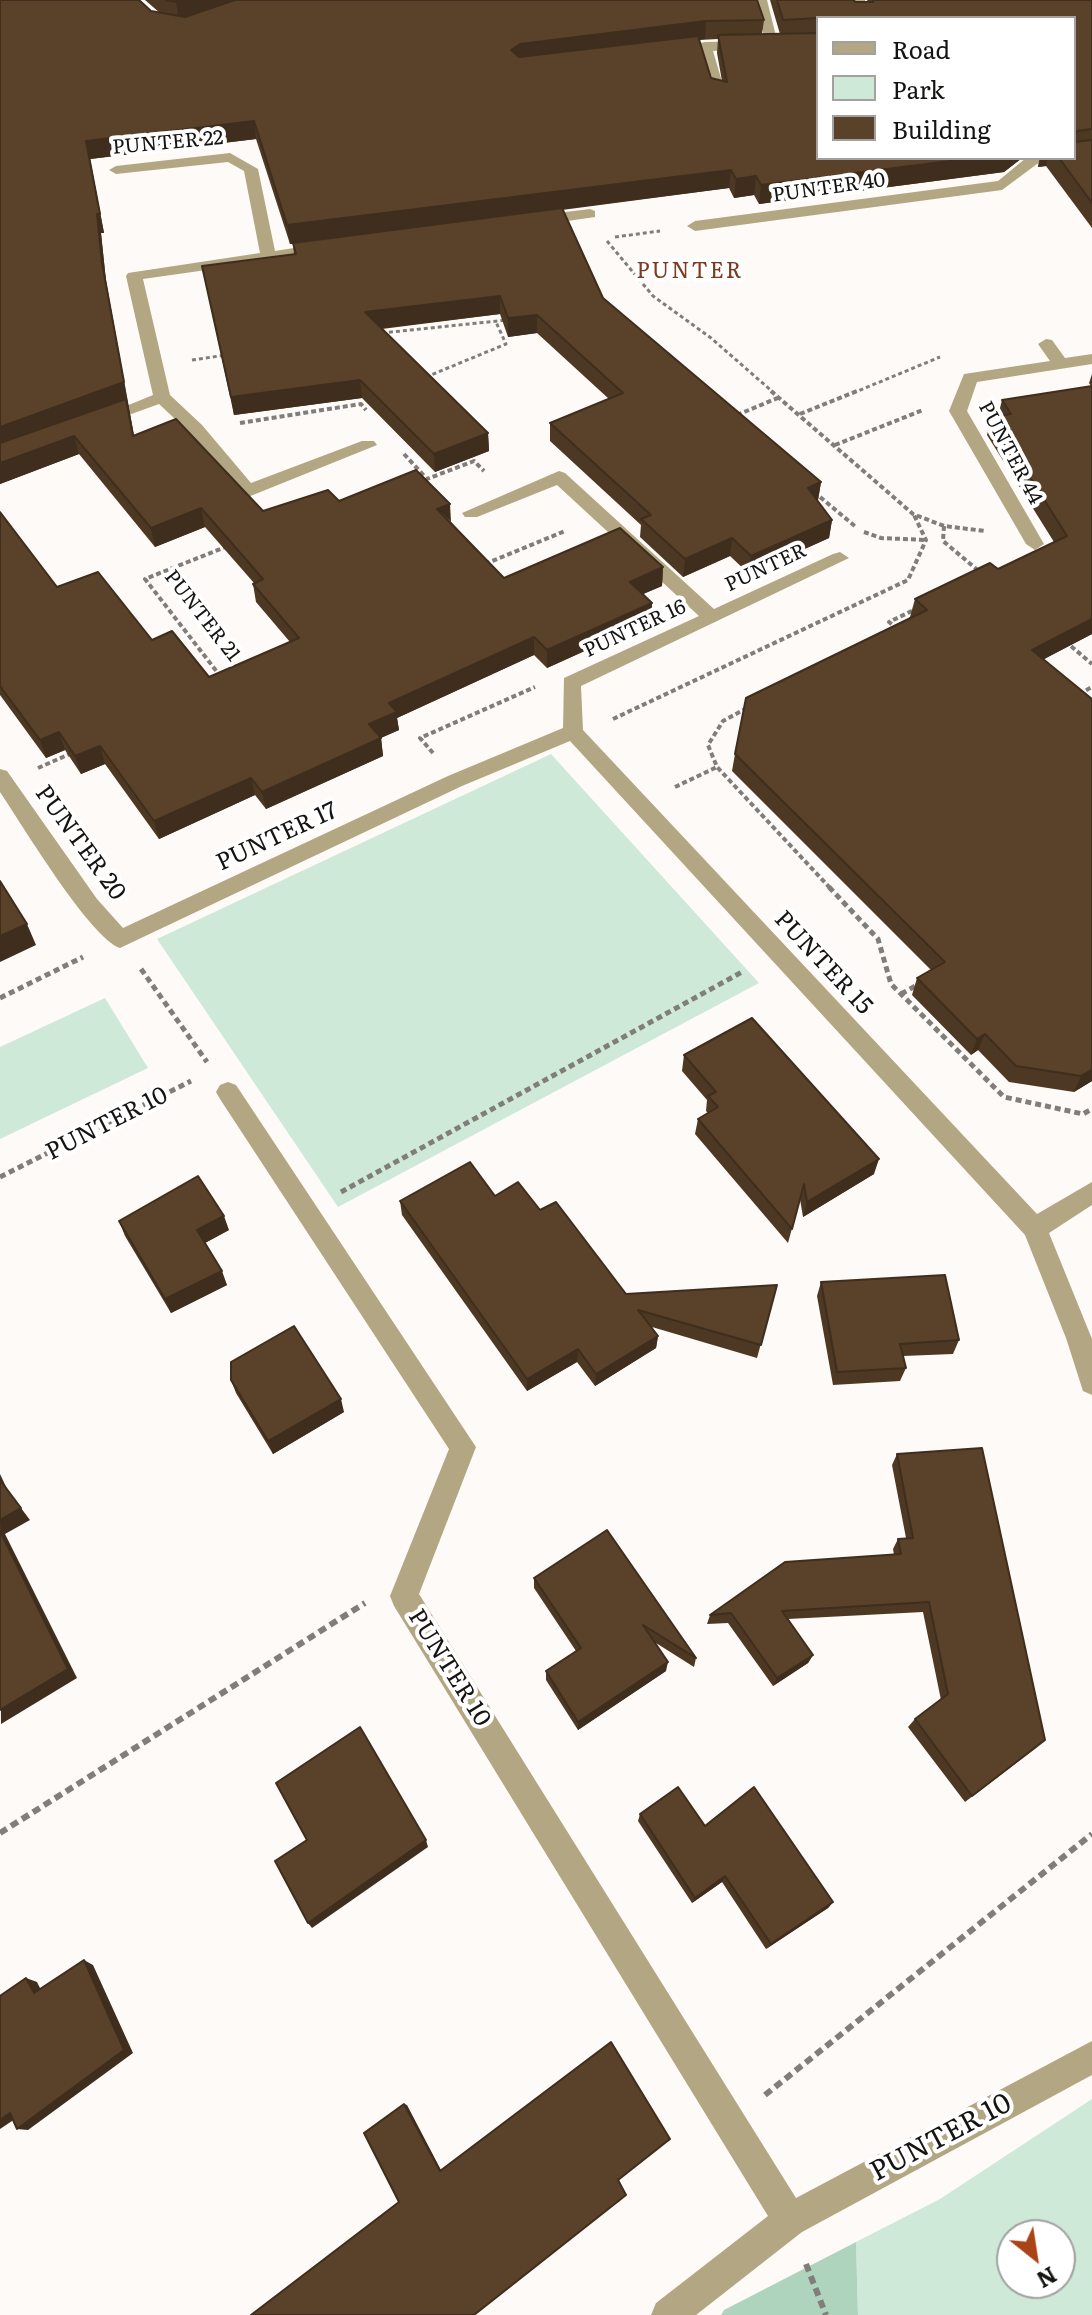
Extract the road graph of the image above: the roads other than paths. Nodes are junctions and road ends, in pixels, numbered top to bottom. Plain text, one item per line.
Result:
1 (760, 0) edge
2 (705, 46) junction
3 (659, 52) edge
4 (719, 95) edge
5 (1033, 160) edge
6 (116, 170) dead end
7 (590, 214) edge
8 (519, 223) edge
9 (695, 226) road end
10 (342, 246) edge
11 (268, 255) junction
12 (1046, 344) dead end
13 (1092, 359) edge
14 (1061, 364) junction
15 (162, 397) junction
16 (89, 425) edge
17 (368, 445) dead end
18 (471, 513) dead end
19 (1035, 544) dead end
20 (840, 558) dead end
21 (712, 618) junction
22 (573, 732) junction
23 (2, 779) edge
24 (120, 939) joint
25 (220, 1081) road end
26 (1092, 1192) edge
27 (1035, 1229) junction
28 (1092, 1383) edge
29 (1092, 2057) edge
30 (790, 2220) junction
31 (668, 2315) edge

1 - 2 street
2 - 3 street
2 - 4 street
5 - 9 street, PUNTER 40
6 - 11 street, PUNTER 22
7 - 8 street
10 - 11 street
11 - 15 street
12 - 14 street
13 - 14 street, PUNTER 44
14 - 19 street, PUNTER 44
15 - 16 street
15 - 17 street
18 - 21 street, PUNTER 16
20 - 21 street, PUNTER
21 - 22 street, PUNTER 16
22 - 24 street, PUNTER 17
22 - 27 street, PUNTER 15
23 - 24 street, PUNTER 20
25 - 30 street, PUNTER 10
26 - 27 street
27 - 28 street
29 - 30 street, PUNTER 10
30 - 31 street, PUNTER 10

